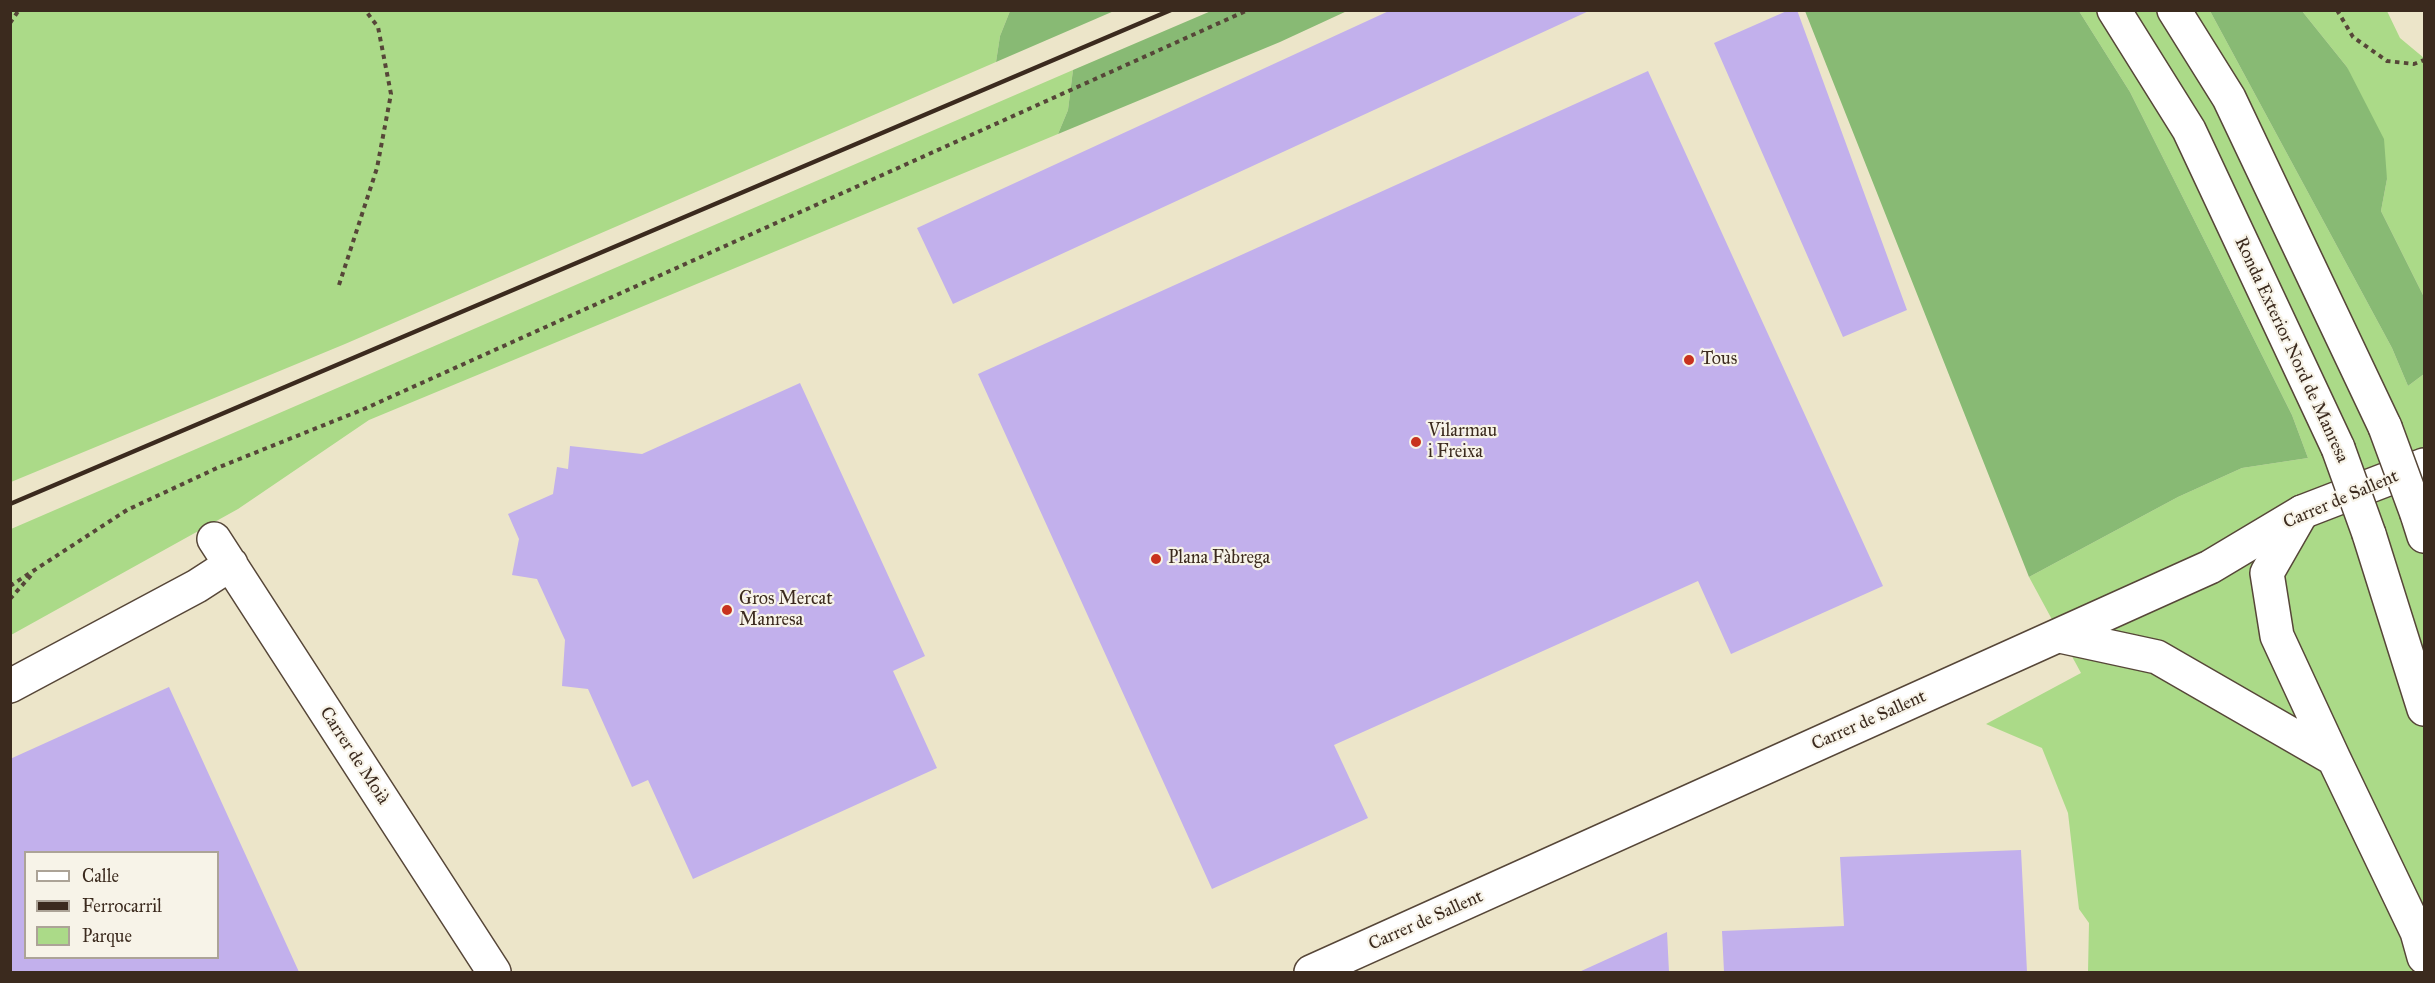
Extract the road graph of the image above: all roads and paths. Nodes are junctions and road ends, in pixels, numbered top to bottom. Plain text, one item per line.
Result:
1 (19, 10) edge
2 (365, 10) edge
3 (1248, 10) edge
4 (2114, 10) edge
5 (2174, 10) edge
6 (2337, 10) edge
7 (10, 22) edge
8 (2424, 60) edge
9 (339, 285) dead end
10 (2424, 465) edge
11 (2302, 512) junction
12 (2421, 525) edge
13 (37, 569) junction
14 (10, 586) edge
15 (10, 599) edge
16 (2060, 636) junction
17 (10, 686) edge
18 (2424, 709) edge
19 (2334, 759) junction
20 (2424, 957) edge
21 (494, 972) edge
22 (1311, 972) edge

1 - 7 path
2 - 9 path
3 - 13 path
4 - 18 main road, Ronda Exterior Nord de Manresa, bridge
5 - 12 main road, bridge
6 - 8 path
10 - 11 main road, Carrer de Sallent
11 - 16 main road, Carrer de Sallent
11 - 19 main road
13 - 14 path
13 - 15 path
16 - 19 main road
16 - 22 main road, Carrer de Sallent
17 - 21 main road, Carrer de Moià
19 - 20 main road

